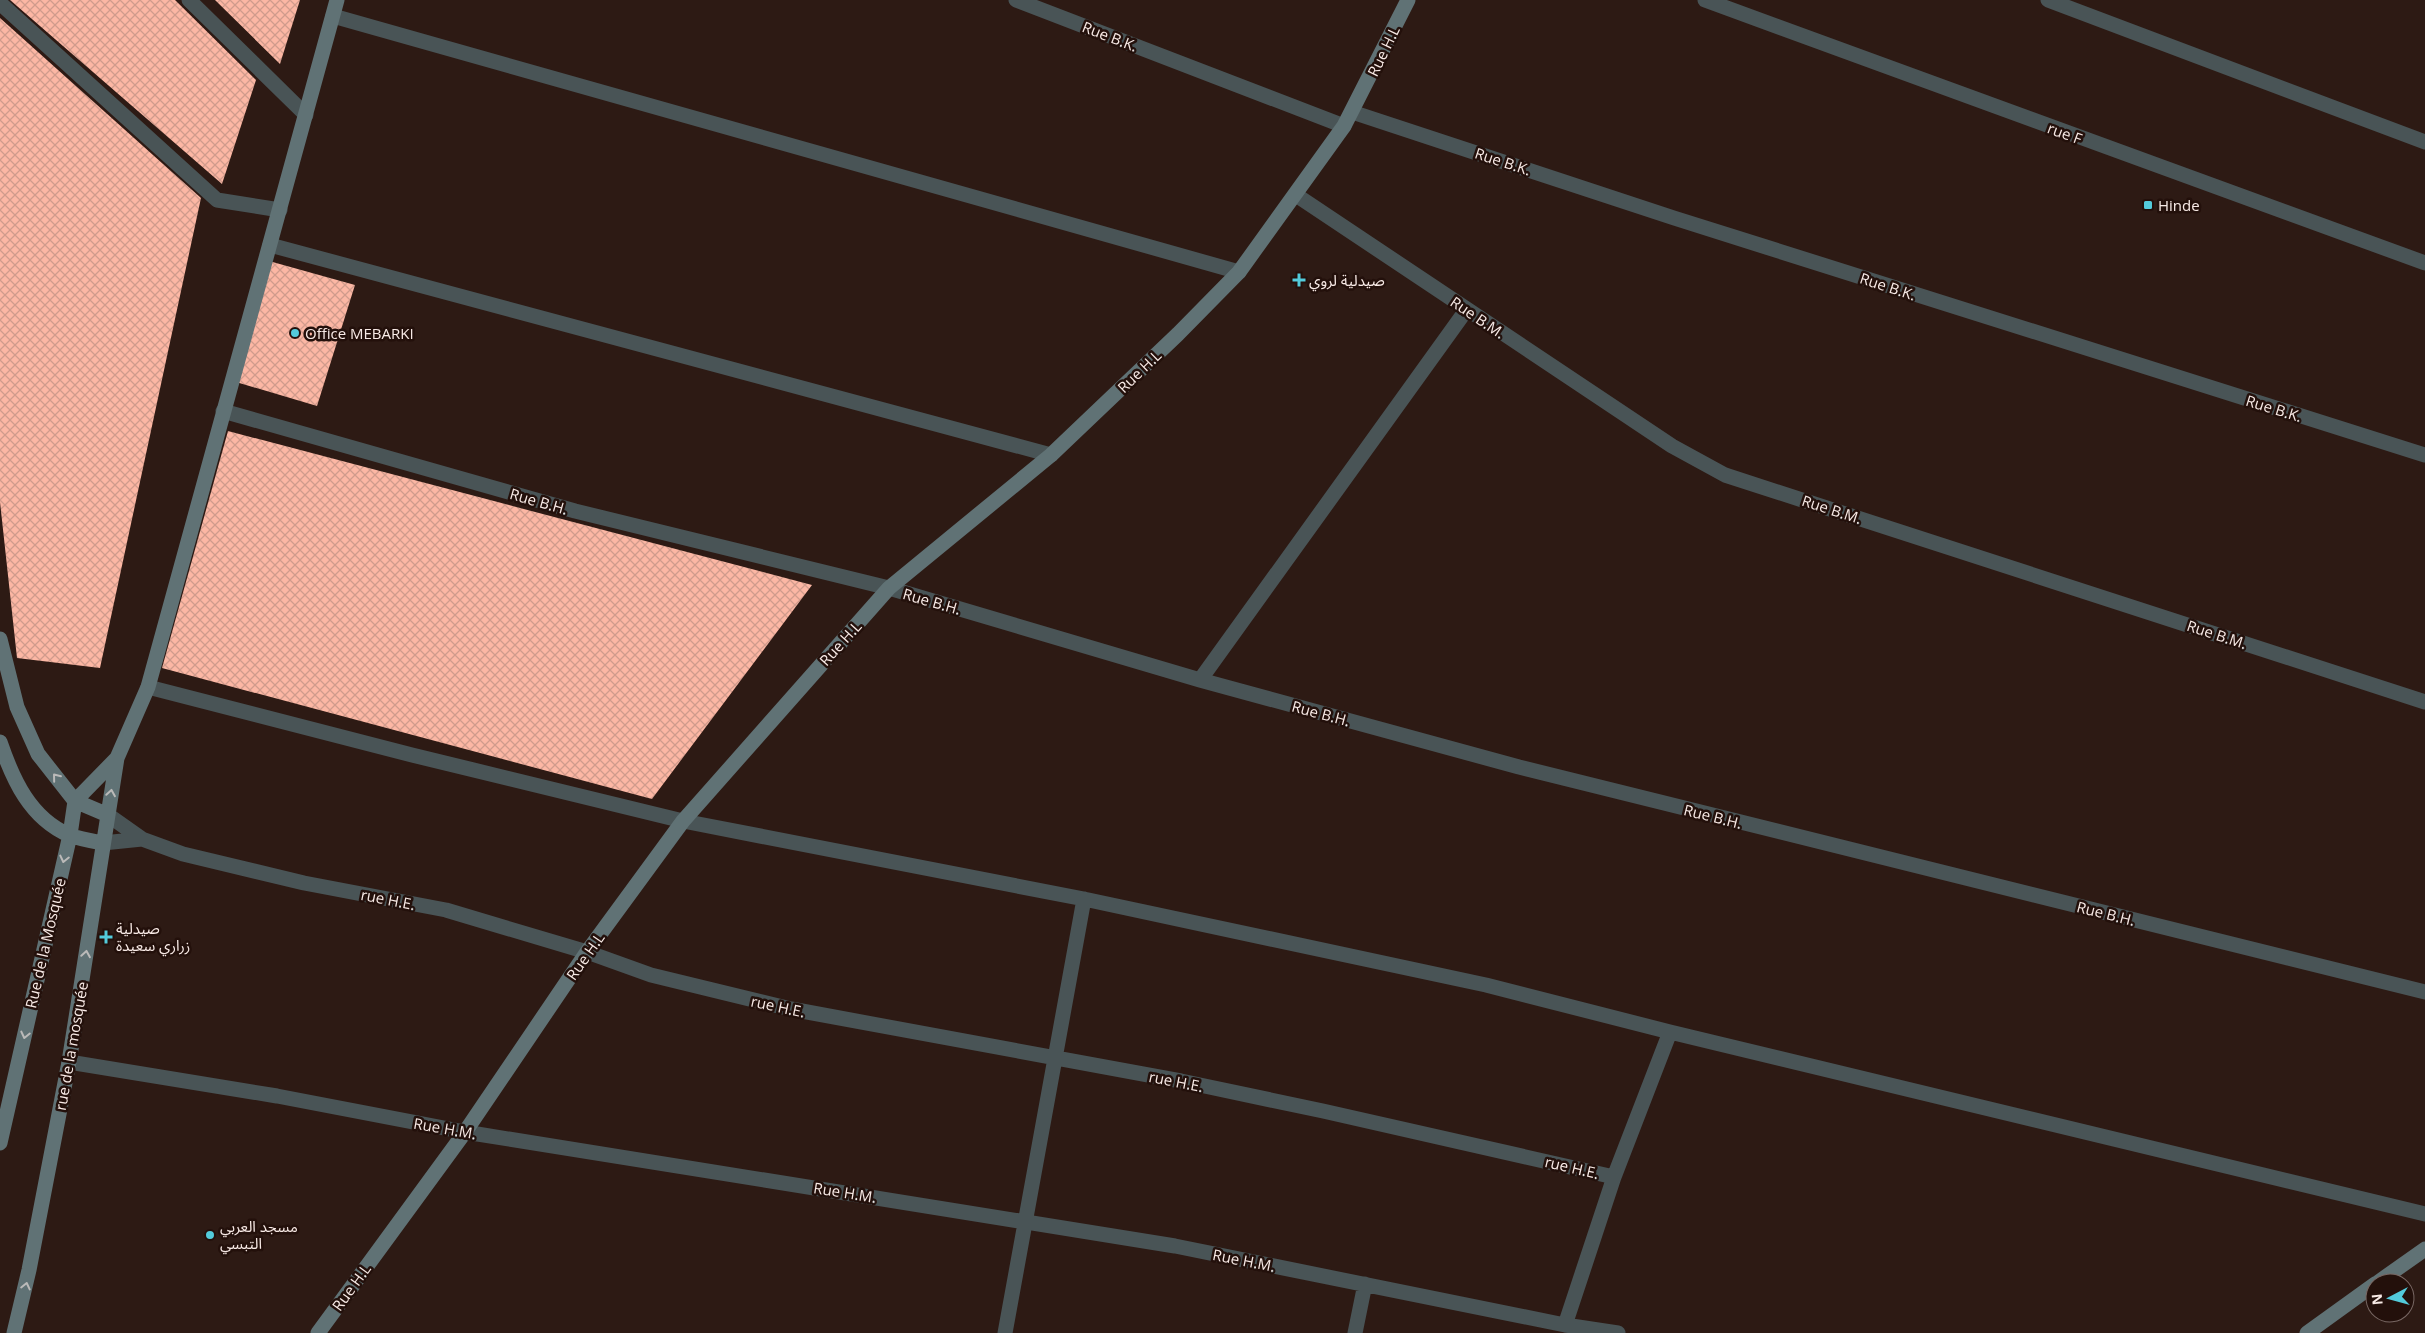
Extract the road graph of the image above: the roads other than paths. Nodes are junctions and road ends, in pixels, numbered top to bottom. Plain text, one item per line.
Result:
1 (190, 0) edge
2 (337, 0) edge
3 (1016, 0) edge
4 (1408, 0) edge
5 (1705, 0) edge
6 (2048, 0) edge
7 (0, 3) edge
8 (333, 16) junction
9 (1352, 112) junction
10 (306, 115) junction
11 (1344, 126) junction
12 (2425, 142) edge
13 (1296, 195) junction
14 (280, 210) junction
15 (270, 245) junction
16 (2425, 263) edge
17 (1239, 272) junction
18 (1467, 309) junction
19 (223, 411) junction
20 (1051, 455) junction
21 (2425, 455) edge
22 (889, 588) junction
23 (0, 639) edge
24 (1200, 680) junction
25 (148, 687) junction
26 (2425, 702) edge
27 (0, 742) edge
28 (117, 758) junction
29 (75, 801) junction
30 (108, 815) junction
31 (683, 821) junction
32 (70, 835) junction
33 (142, 839) junction
34 (103, 843) junction
35 (1084, 899) junction
36 (587, 952) junction
37 (2425, 992) edge
38 (1670, 1032) junction
39 (1054, 1059) junction
40 (69, 1062) junction
41 (465, 1132) junction
42 (0, 1143) edge
43 (1614, 1177) junction
44 (2425, 1214) edge
45 (1027, 1221) junction
46 (2425, 1248) edge
47 (2391, 1273) edge
48 (1365, 1284) junction
49 (2365, 1292) edge
50 (1565, 1324) junction
51 (14, 1333) edge
52 (318, 1333) edge
53 (1005, 1333) edge
54 (1355, 1333) edge
55 (1618, 1333) edge
56 (2307, 1333) edge

1 - 10 street
2 - 8 street
3 - 11 street, Rue B.K.
4 - 9 street, Rue H.L
5 - 16 street, rue F
6 - 12 street
7 - 14 street
8 - 10 street
8 - 17 street
9 - 11 street, Rue H.L
9 - 21 street, Rue B.K.
10 - 14 street
11 - 13 street, Rue H.L
13 - 17 street, Rue H.L
13 - 18 street, Rue B.M.
14 - 15 street
15 - 19 street
15 - 20 street
17 - 20 street, Rue H.L
18 - 24 street
18 - 26 street, Rue B.M.
19 - 22 street, Rue B.H.
19 - 25 street
20 - 22 street, Rue H.L
22 - 24 street, Rue B.H.
22 - 31 street, Rue H.L
29 -> 23 street
24 - 37 street, Rue B.H.
25 - 28 street
25 - 31 street
27 - 32 street, rue H.E.
28 - 29 street
30 -> 28 street, rue de la mosquée
29 - 30 street
29 - 32 street, Rue de la Mosquée
30 - 33 street
30 - 34 street, rue de la mosquée
31 - 35 street
31 - 36 street, Rue H.L
32 - 34 street, rue H.E.
32 -> 42 street, Rue de la Mosquée
33 - 34 street, rue H.E.
33 - 36 street, rue H.E.
40 -> 34 street, rue de la mosquée
35 - 38 street
35 - 39 street
36 - 39 street, rue H.E.
36 - 41 street, Rue H.L
38 - 43 street
38 - 44 street
39 - 43 street, rue H.E.
39 - 45 street
40 - 41 street, Rue H.M.
51 -> 40 street, rue de la mosquée
41 - 45 street, Rue H.M.
41 - 52 street, Rue H.L
43 - 50 street
45 - 48 street, Rue H.M.
45 - 53 street
46 - 47 street
48 - 50 street, Rue H.M.
48 - 54 street
49 - 56 street
50 - 55 street, Rue H.M.

